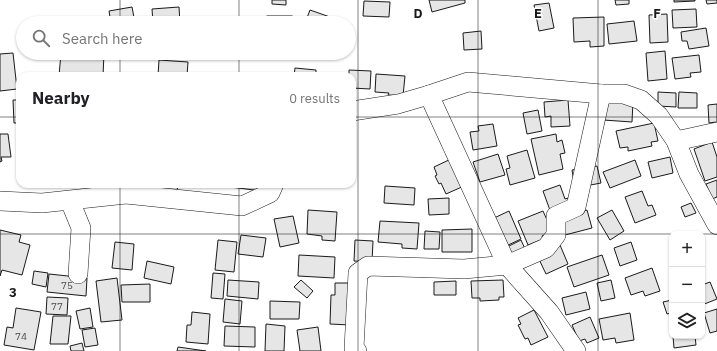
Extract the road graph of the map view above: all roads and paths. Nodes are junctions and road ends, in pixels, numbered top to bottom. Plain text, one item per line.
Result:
1 (601, 94) junction
2 (429, 95) junction
3 (356, 110) edge
4 (717, 132) edge
5 (676, 141) junction
6 (272, 188) edge
7 (70, 200) junction
8 (0, 201) edge
9 (717, 225) edge
10 (507, 265) junction
11 (78, 274) dead end
12 (357, 351) edge
13 (576, 351) edge

1 - 2 street
1 - 5 street
1 - 10 street
2 - 3 street
2 - 10 street
4 - 5 street
5 - 9 street
6 - 7 street
7 - 8 street
7 - 11 street
10 - 12 street
10 - 13 street

